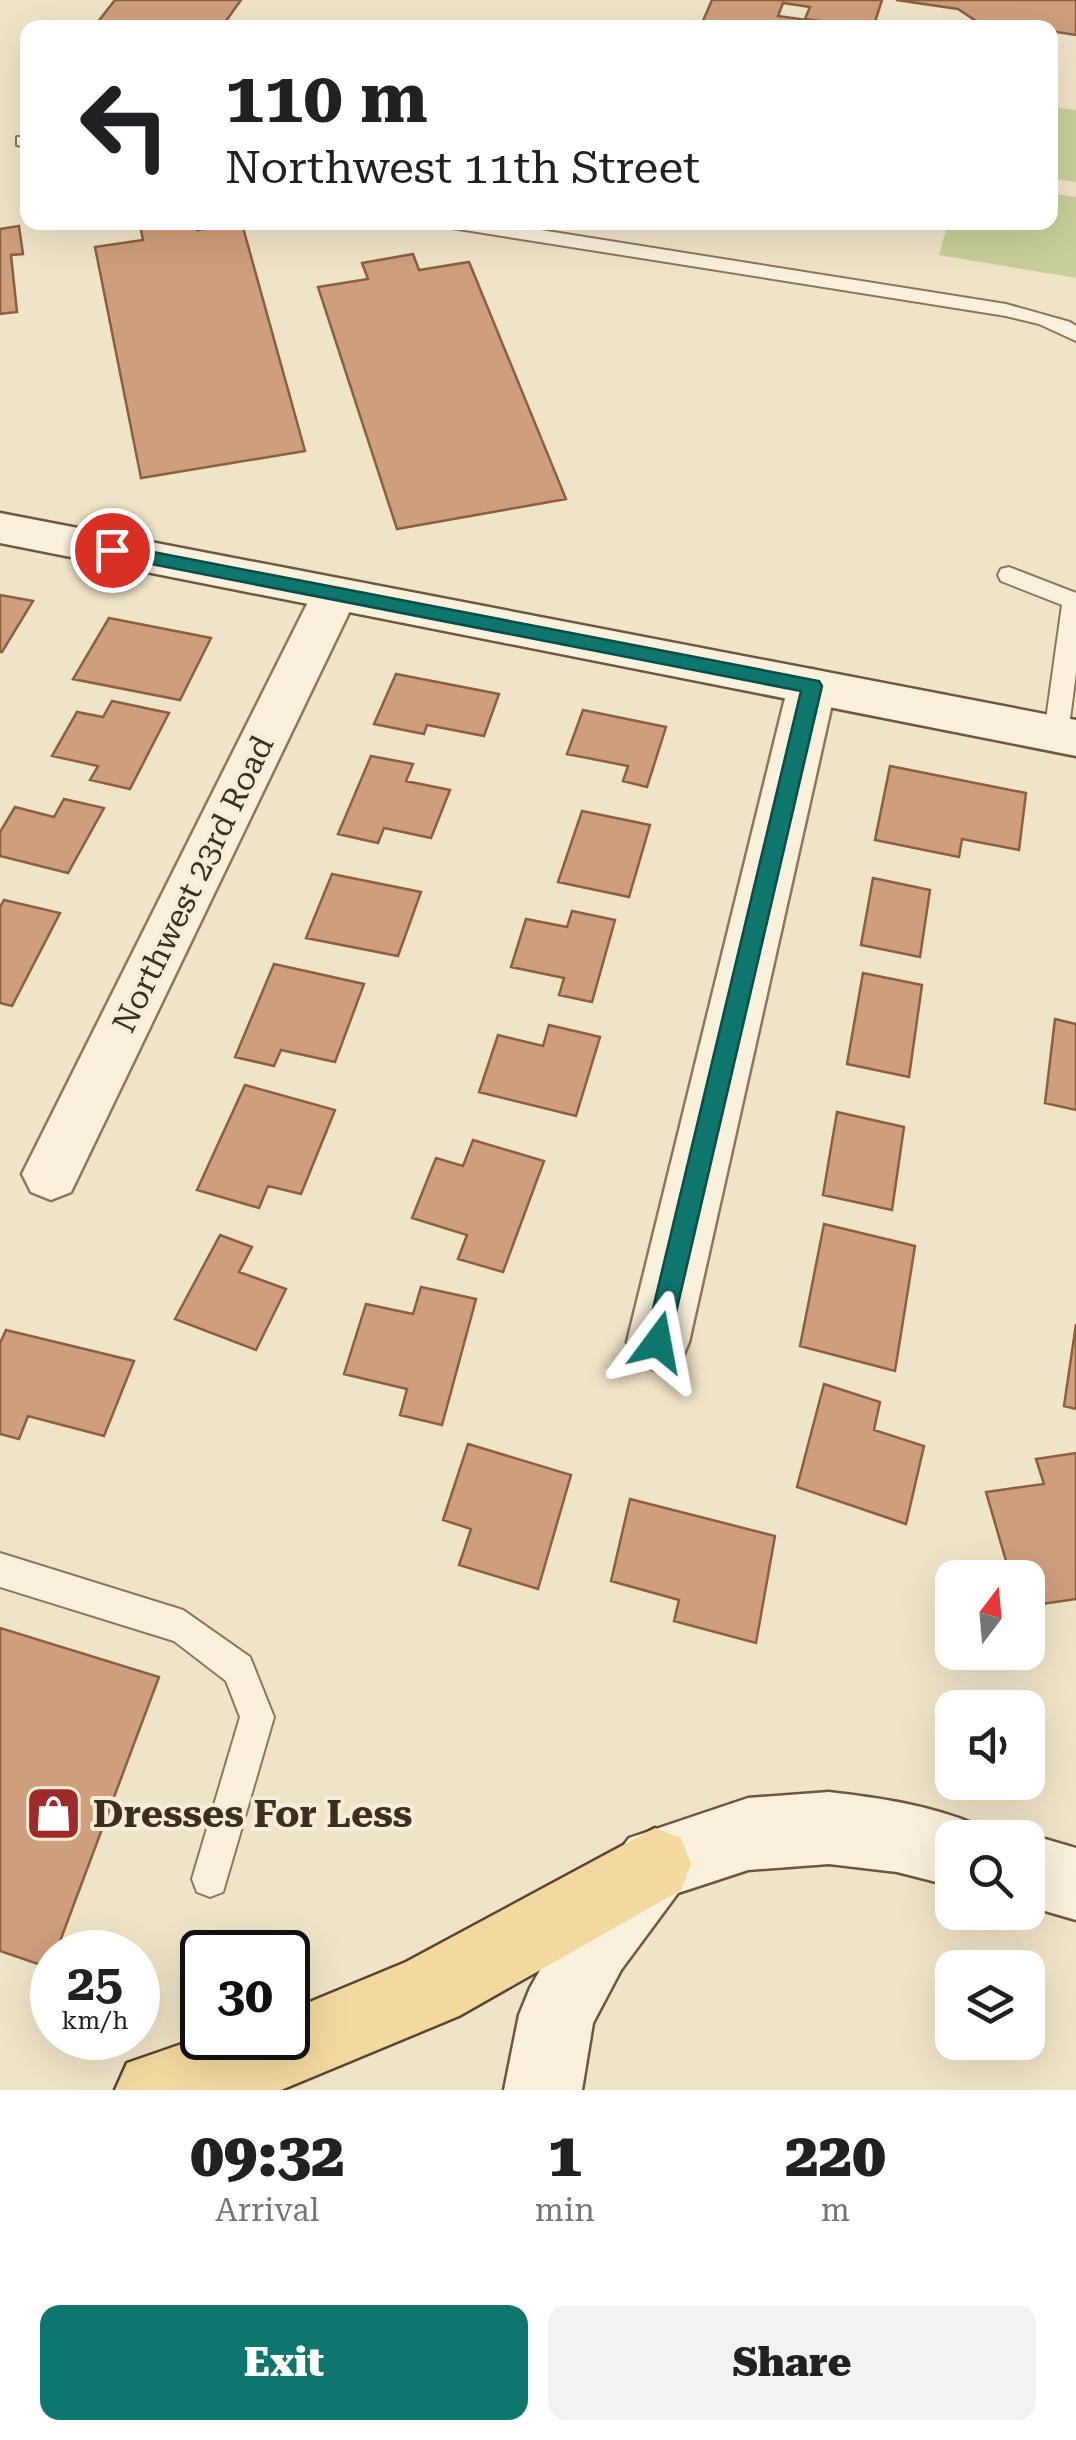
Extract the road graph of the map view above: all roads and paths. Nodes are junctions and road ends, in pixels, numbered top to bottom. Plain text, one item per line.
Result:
1 (504, 230) edge
2 (1076, 335) edge
3 (0, 528) edge
4 (1009, 575) dead end
5 (335, 594) junction
6 (1075, 598) edge
7 (812, 686) junction
8 (1066, 736) edge
9 (50, 1174) dead end
10 (658, 1342) dead end
11 (0, 1570) edge
12 (935, 1846) edge
13 (654, 1864) junction
14 (1045, 1875) edge
15 (210, 1879) dead end
16 (1076, 1884) edge
17 (154, 2090) edge
18 (543, 2090) edge

1 - 2 lane
3 - 5 street
4 - 6 lane
5 - 7 street
5 - 9 street, Northwest 23rd Road
6 - 8 lane
7 - 8 street
7 - 10 street
11 - 15 lane
12 - 13 street
13 - 17 main road
13 - 18 street
14 - 16 street

